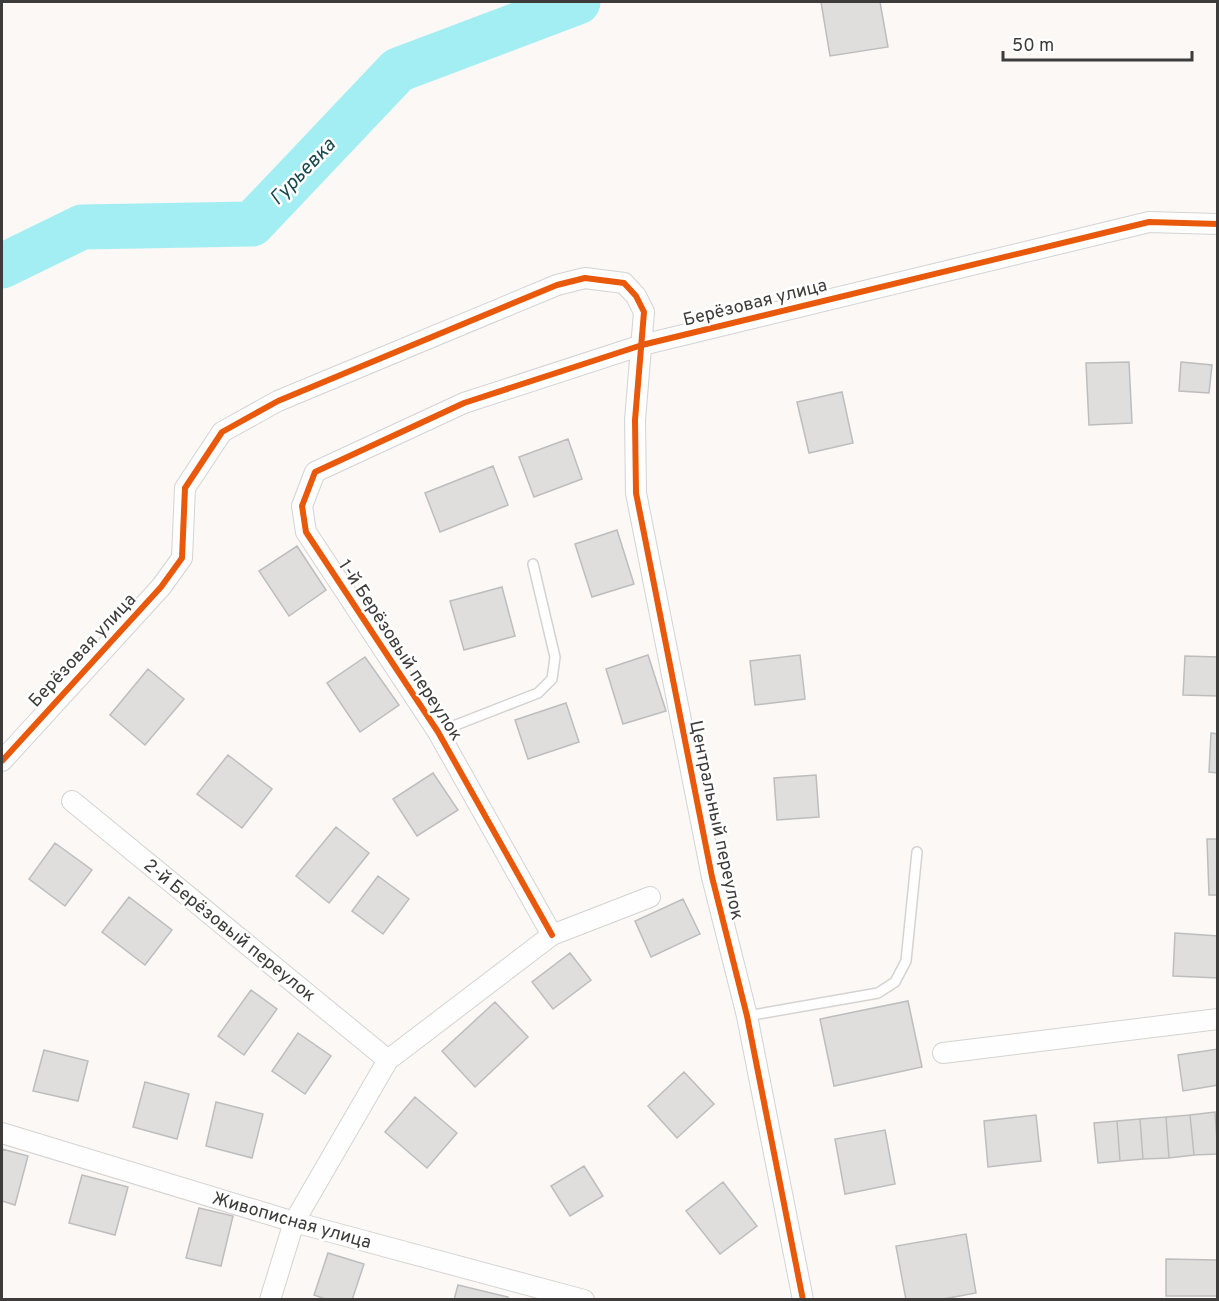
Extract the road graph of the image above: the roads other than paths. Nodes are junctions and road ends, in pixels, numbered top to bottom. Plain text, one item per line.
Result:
1 (1218, 224) edge
2 (642, 345) junction
3 (315, 472) joint
4 (533, 564) dead end
5 (161, 586) joint
6 (438, 732) junction
7 (2, 761) edge
8 (72, 801) dead end
9 (917, 852) dead end
10 (650, 897) dead end
11 (552, 935) junction
12 (747, 1016) junction
13 (1218, 1019) edge
14 (943, 1053) dead end
15 (388, 1060) junction
16 (2, 1133) edge
17 (294, 1222) junction
18 (270, 1299) edge
19 (584, 1299) edge
20 (803, 1299) edge

1 - 2 street, Берёзовая улица
2 - 3 street, Берёзовая улица
2 - 5 street, Центральный переулок
2 - 12 street, Центральный переулок
3 - 6 street, 1-й Берёзовый переулок
4 - 6 lane
5 - 7 street, Берёзовая улица
6 - 11 street, 1-й Берёзовый переулок
8 - 15 street, 2-й Берёзовый переулок
9 - 12 lane
10 - 11 street
11 - 15 street
12 - 20 street, Центральный переулок
13 - 14 street
15 - 17 street
16 - 17 street, Живописная улица
17 - 18 street
17 - 19 street, Живописная улица

